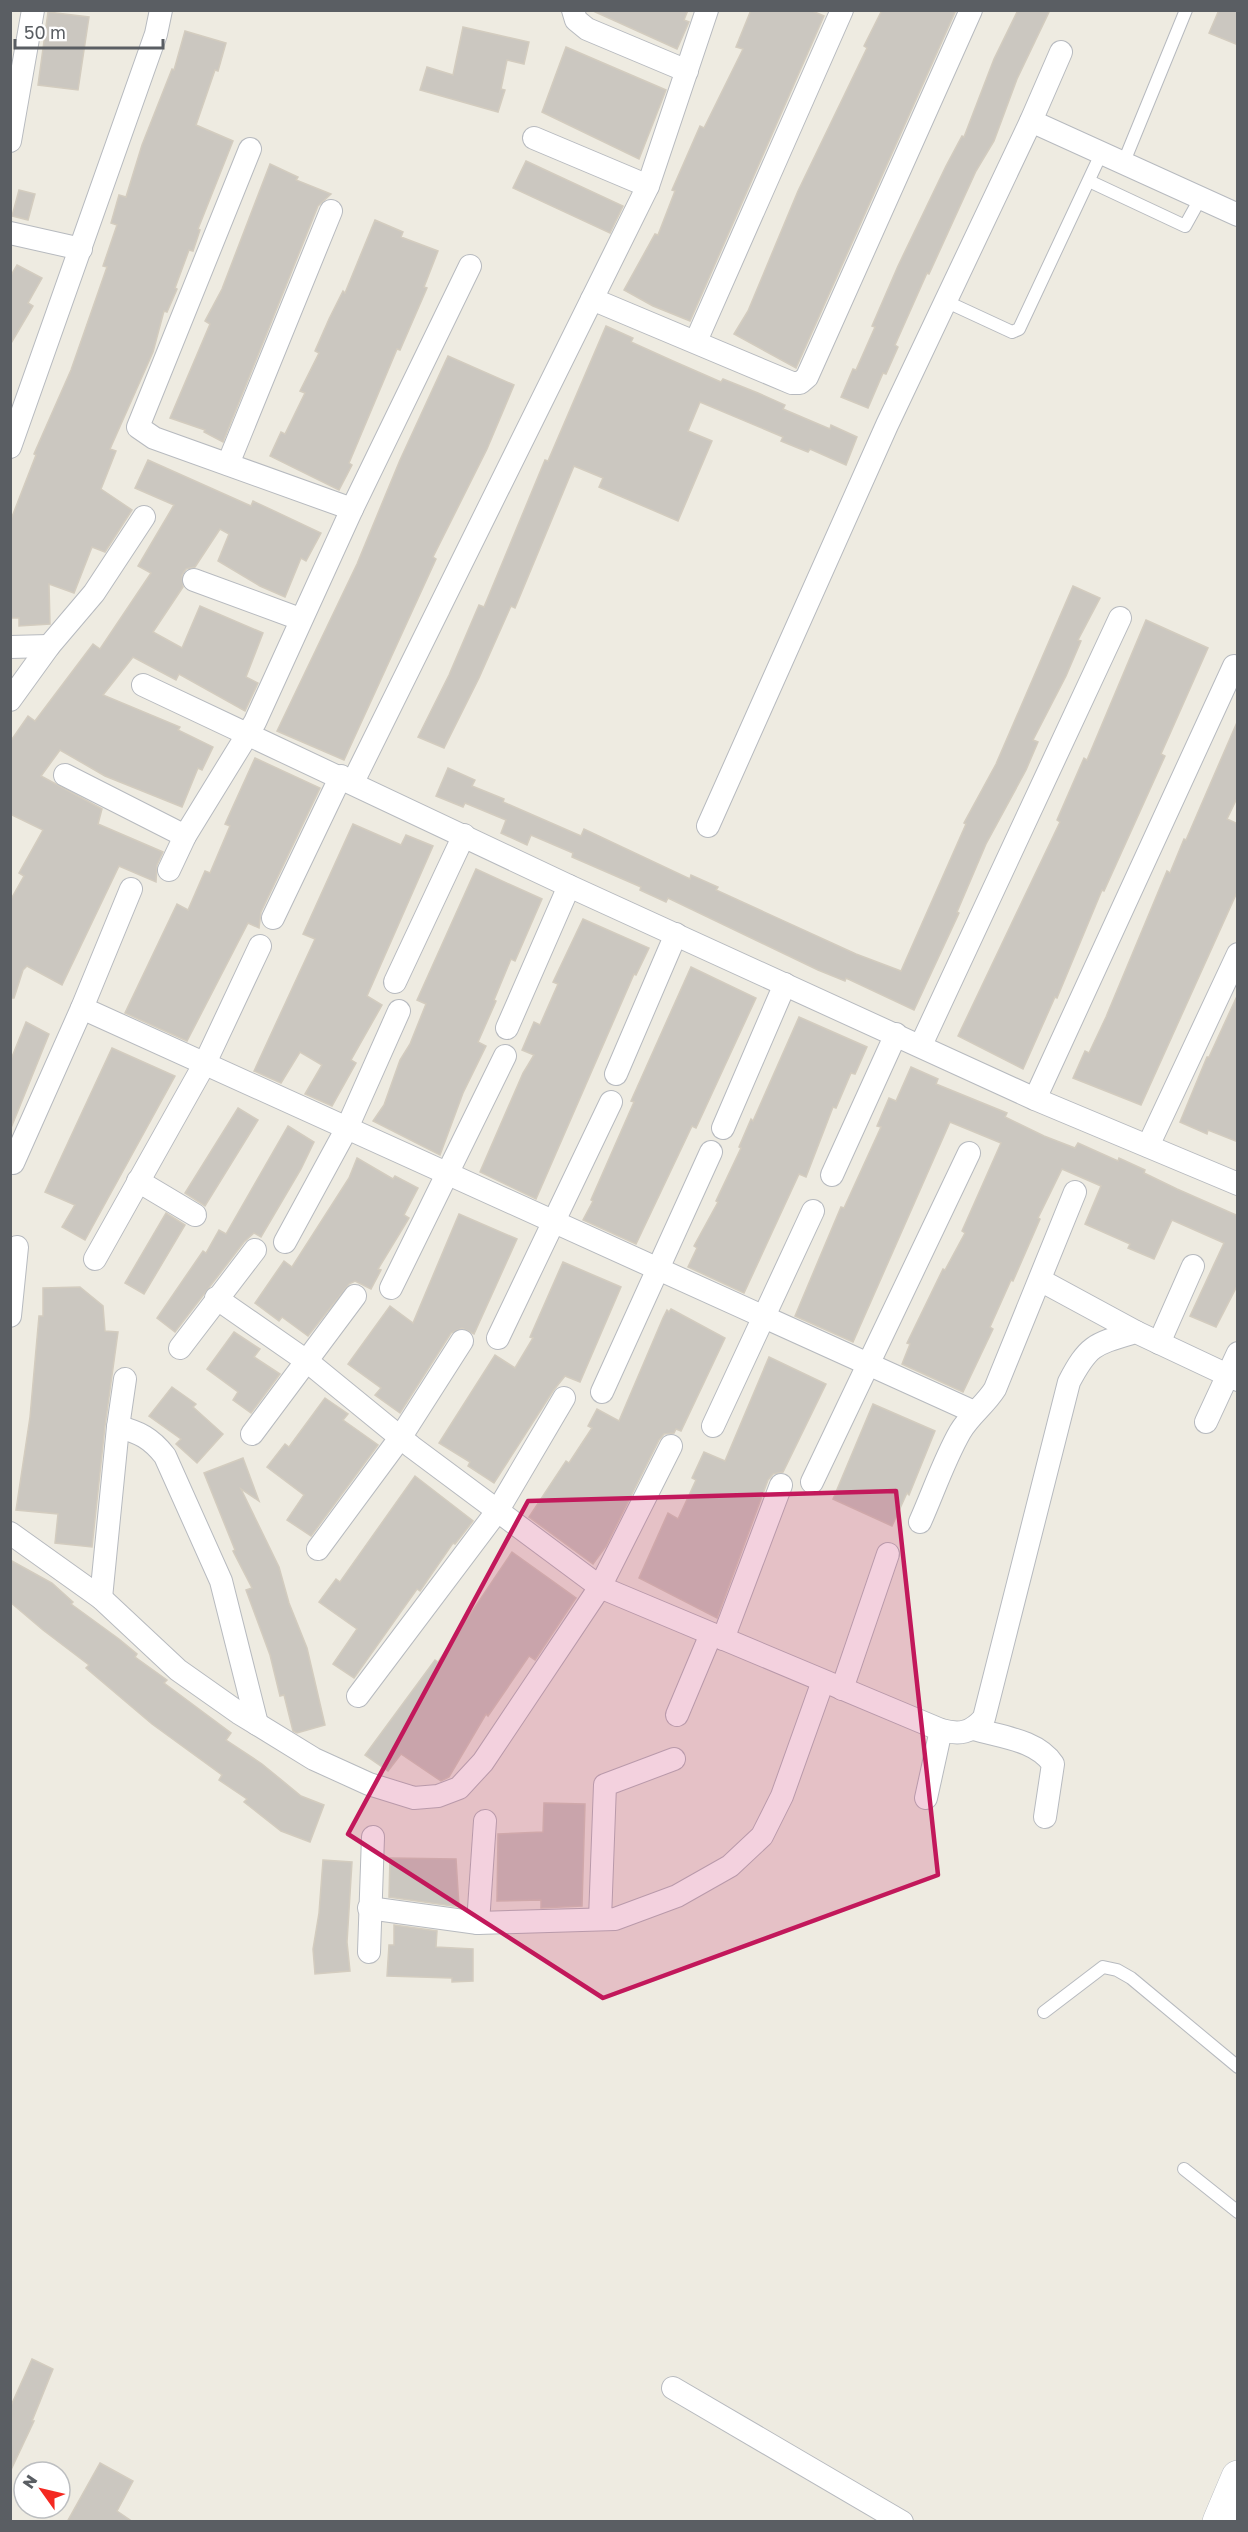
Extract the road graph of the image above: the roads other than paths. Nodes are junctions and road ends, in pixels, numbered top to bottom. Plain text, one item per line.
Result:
1 (33, 10) edge
2 (161, 10) edge
3 (573, 10) edge
4 (707, 10) edge
5 (842, 10) edge
6 (971, 10) edge
7 (1186, 10) edge
8 (1061, 52) dead end
9 (687, 71) junction
10 (1031, 121) junction
11 (534, 138) dead end
12 (10, 141) edge
13 (250, 149) dead end
14 (1101, 154) junction
15 (1123, 164) junction
16 (1089, 181) junction
17 (648, 186) junction
18 (1200, 199) junction
19 (331, 211) dead end
20 (1238, 215) edge
21 (10, 233) edge
22 (81, 249) junction
23 (470, 266) dead end
24 (592, 299) junction
25 (945, 302) junction
26 (696, 341) junction
27 (10, 447) edge
28 (228, 464) junction
29 (351, 509) junction
30 (144, 516) dead end
31 (194, 580) dead end
32 (1120, 618) dead end
33 (300, 619) junction
34 (49, 646) junction
35 (10, 647) edge
36 (1234, 666) dead end
37 (143, 685) dead end
38 (10, 700) edge
39 (247, 733) junction
40 (65, 775) dead end
41 (347, 779) junction
42 (708, 826) dead end
43 (464, 835) junction
44 (185, 836) junction
45 (169, 870) dead end
46 (569, 886) junction
47 (130, 889) dead end
48 (273, 918) dead end
49 (676, 934) junction
50 (260, 946) dead end
51 (1238, 954) edge
52 (395, 982) dead end
53 (785, 984) junction
54 (82, 1008) junction
55 (399, 1011) dead end
56 (507, 1028) dead end
57 (896, 1034) junction
58 (921, 1045) junction
59 (505, 1056) dead end
60 (205, 1063) junction
61 (616, 1074) dead end
62 (1035, 1099) junction
63 (612, 1102) dead end
64 (347, 1128) junction
65 (723, 1128) dead end
66 (1148, 1146) junction
67 (711, 1152) dead end
68 (969, 1153) dead end
69 (13, 1163) dead end
70 (448, 1173) junction
71 (832, 1174) dead end
72 (138, 1180) junction
73 (1238, 1184) edge
74 (1075, 1192) dead end
75 (813, 1211) dead end
76 (195, 1215) dead end
77 (554, 1221) junction
78 (285, 1242) dead end
79 (17, 1247) dead end
80 (255, 1250) dead end
81 (94, 1259) dead end
82 (1192, 1266) dead end
83 (659, 1269) junction
84 (1040, 1280) junction
85 (391, 1288) dead end
86 (355, 1296) dead end
87 (216, 1298) junction
88 (10, 1316) edge
89 (764, 1317) junction
90 (1136, 1332) junction
91 (498, 1338) dead end
92 (462, 1341) dead end
93 (1159, 1343) junction
94 (180, 1348) dead end
95 (1238, 1353) edge
96 (308, 1362) junction
97 (870, 1365) junction
98 (1233, 1378) edge
99 (125, 1379) dead end
100 (602, 1392) dead end
101 (564, 1398) dead end
102 (974, 1412) junction
103 (1206, 1422) dead end
104 (713, 1426) dead end
105 (118, 1427) junction
106 (252, 1434) dead end
107 (400, 1438) junction
108 (671, 1446) dead end
109 (812, 1482) dead end
110 (781, 1485) dead end
111 (498, 1510) junction
112 (920, 1522) dead end
113 (10, 1533) edge
114 (318, 1549) dead end
115 (888, 1554) dead end
116 (600, 1587) junction
117 (101, 1598) junction
118 (717, 1637) junction
119 (832, 1685) junction
120 (358, 1696) dead end
121 (677, 1715) dead end
122 (257, 1724) junction
123 (974, 1729) junction
124 (941, 1730) junction
125 (674, 1759) dead end
126 (926, 1798) dead end
127 (1045, 1817) dead end
128 (485, 1821) dead end
129 (373, 1838) dead end
130 (369, 1908) junction
131 (600, 1919) junction
132 (478, 1923) junction
133 (369, 1952) dead end
134 (1044, 2012) dead end
135 (1238, 2067) edge
136 (1184, 2169) dead end
137 (1238, 2212) edge
138 (673, 2388) dead end
139 (1238, 2476) edge
140 (902, 2522) edge
141 (1219, 2522) edge

1 - 12 street
2 - 22 street
3 - 9 street
4 - 9 street
5 - 26 street
6 - 26 street
7 - 15 lane
8 - 10 street
9 - 17 street
10 - 14 street
10 - 25 street
11 - 17 street
13 - 28 street
14 - 15 street
14 - 16 lane
15 - 18 street
16 - 18 lane
16 - 25 lane
17 - 24 street
18 - 20 street
19 - 28 street
21 - 22 street
22 - 27 street
23 - 29 street
24 - 26 street
24 - 41 street
25 - 42 street
28 - 29 street
29 - 33 street
30 - 34 street
31 - 33 street
32 - 58 street
33 - 39 street
34 - 35 street
34 - 38 street
36 - 62 street
37 - 39 street
39 - 41 street
39 - 44 street
40 - 44 street
41 - 43 street
41 - 48 street
43 - 46 street
43 - 52 street
44 - 45 street
46 - 49 street
46 - 56 street
47 - 54 street
49 - 53 street
49 - 61 street
50 - 60 street
51 - 66 street
53 - 57 street
53 - 65 street
54 - 60 street
54 - 69 street
55 - 64 street
57 - 58 street
57 - 71 street
58 - 62 street
59 - 70 street
60 - 64 street
60 - 72 street
62 - 66 street
63 - 77 street
64 - 70 street
64 - 78 street
66 - 73 street
67 - 83 street
68 - 97 street
70 - 77 street
70 - 85 street
72 - 76 street
72 - 81 street
74 - 84 street
75 - 89 street
77 - 83 street
77 - 91 street
79 - 88 street
80 - 87 street
82 - 93 street
83 - 89 street
83 - 100 street
84 - 90 street
84 - 102 street
86 - 96 street
87 - 94 street
87 - 96 street
89 - 97 street
89 - 104 street
90 - 93 street
90 - 123 street
92 - 107 street
93 - 98 street
95 - 98 street
96 - 106 street
96 - 107 street
97 - 102 street
97 - 109 street
98 - 103 street
99 - 105 street
101 - 111 street
102 - 112 street
105 - 117 street
105 - 122 street
107 - 111 street
107 - 114 street
108 - 116 street
110 - 118 street
111 - 116 street
111 - 120 street
113 - 117 street
115 - 119 street
116 - 118 street
116 - 122 street
117 - 122 street
118 - 119 street
118 - 121 street
119 - 124 street
119 - 131 street
123 - 124 street
123 - 127 street
124 - 126 street
125 - 131 street
128 - 132 street
129 - 130 street
130 - 132 street
130 - 133 street
131 - 132 street
134 - 135 lane
136 - 137 lane
138 - 140 street
139 - 141 street

